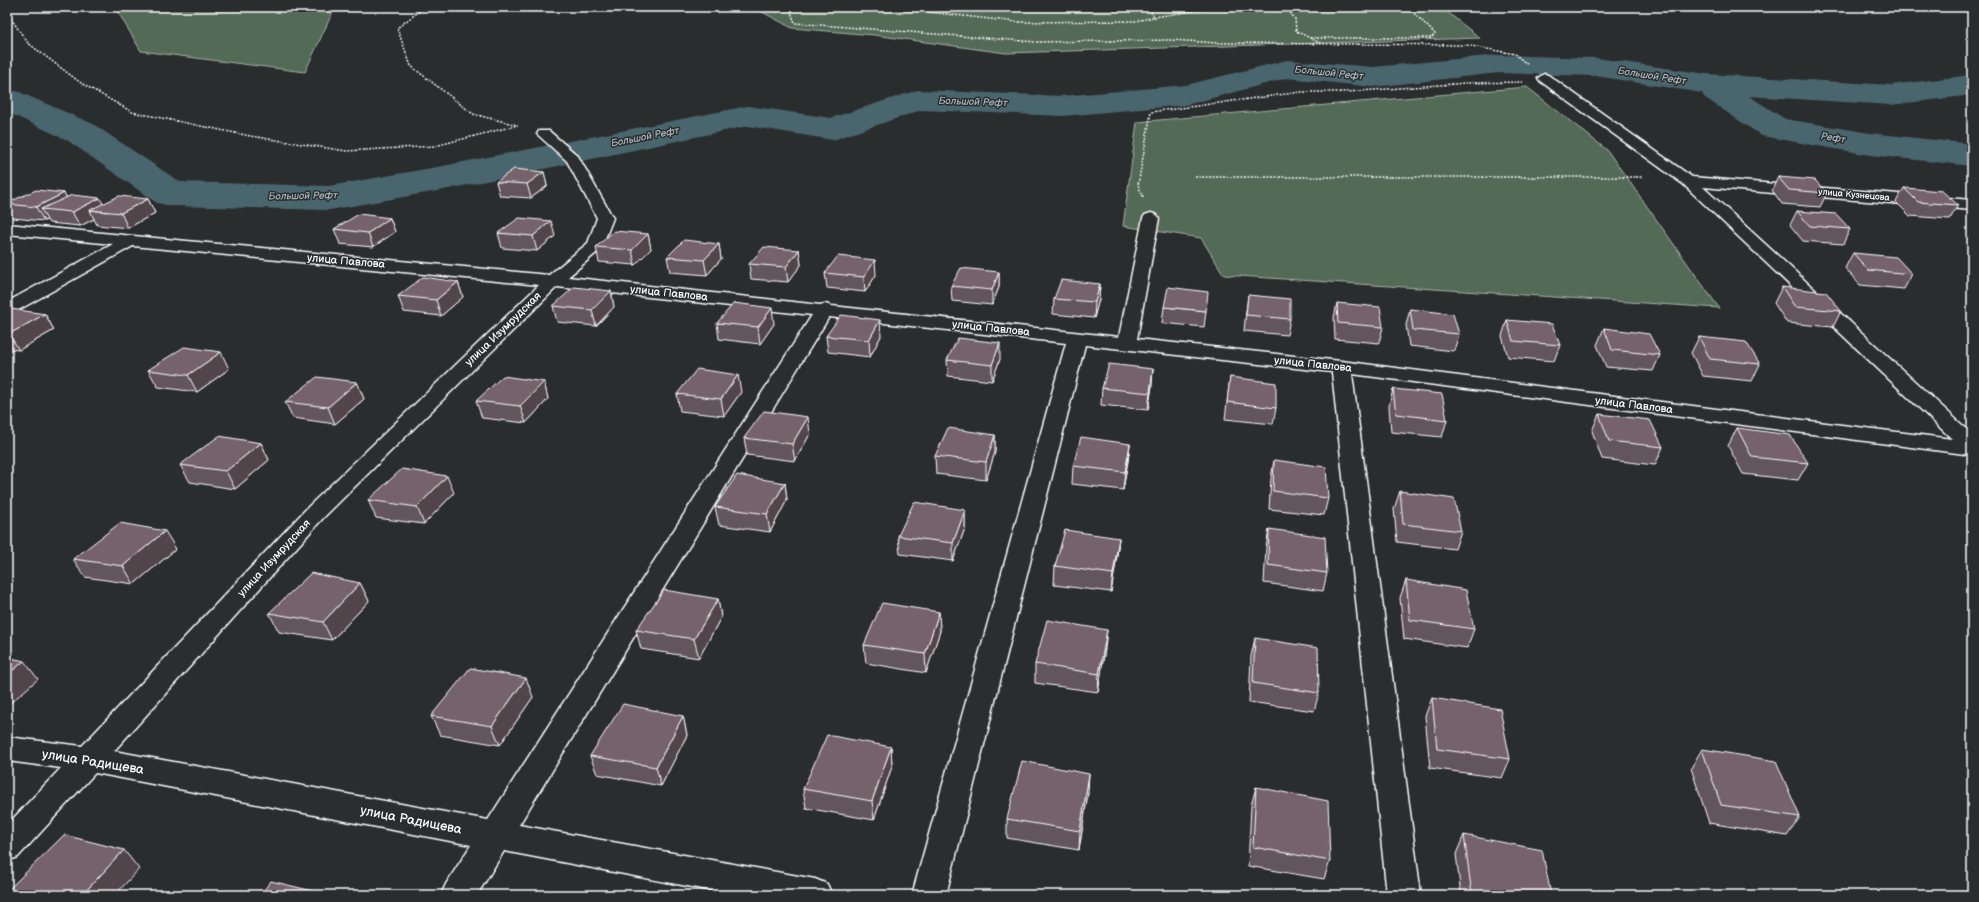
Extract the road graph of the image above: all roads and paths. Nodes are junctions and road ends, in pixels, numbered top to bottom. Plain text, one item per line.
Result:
1 (424, 7) edge
2 (469, 7) edge
3 (514, 7) edge
4 (789, 7) edge
5 (883, 7) edge
6 (922, 7) edge
7 (1148, 7) edge
8 (1220, 7) edge
9 (1286, 7) edge
10 (1408, 7) edge
11 (922, 10) junction
12 (7, 13) edge
13 (1154, 17) junction
14 (1310, 38) junction
15 (1322, 44) junction
16 (1516, 54) dead end
17 (1549, 82) joint
18 (544, 134) dead end
19 (1195, 177) dead end
20 (1685, 179) junction
21 (1972, 205) edge
22 (1151, 218) joint
23 (7, 229) edge
24 (132, 240) junction
25 (553, 281) junction
26 (7, 309) edge
27 (825, 309) junction
28 (1077, 337) junction
29 (1127, 343) junction
30 (1341, 367) junction
31 (1972, 447) edge
32 (7, 749) edge
33 (88, 759) junction
34 (495, 836) junction
35 (7, 846) edge
36 (458, 895) edge
37 (815, 895) edge
38 (929, 895) edge
39 (1404, 895) edge

1 - 12 path
2 - 3 path
4 - 15 path
5 - 11 path
6 - 11 path
7 - 13 path
8 - 13 path
9 - 14 path
10 - 14 path
11 - 13 path
14 - 15 path
15 - 16 path
17 - 20 street
17 - 22 path
18 - 25 street, улица Изумрудская
19 - 20 path
20 - 21 street, улица Кузнецова
20 - 31 street
22 - 29 street
23 - 24 street, улица Павлова
24 - 25 street, улица Павлова
24 - 26 street
25 - 27 street, улица Павлова
25 - 33 street, улица Изумрудская
27 - 28 street, улица Павлова
27 - 34 street
28 - 29 street, улица Павлова
28 - 38 street
29 - 30 street, улица Павлова
30 - 31 street, улица Павлова
30 - 39 street
32 - 33 street, улица Радищева
33 - 34 street, улица Радищева
33 - 35 street, улица Изумрудская
34 - 36 street
34 - 37 street, улица Радищева

